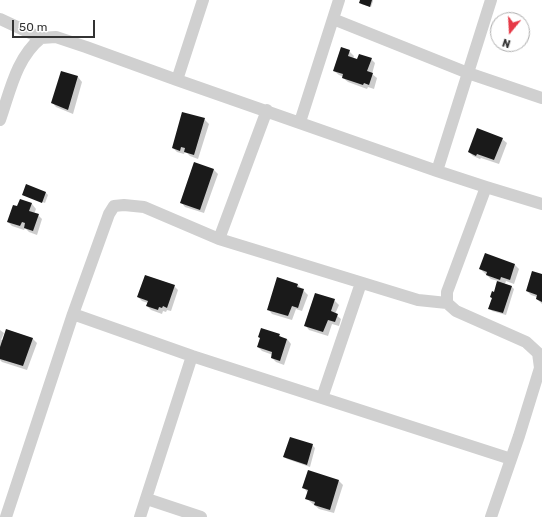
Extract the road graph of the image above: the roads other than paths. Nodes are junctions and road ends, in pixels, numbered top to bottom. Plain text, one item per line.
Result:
1 (203, 0) edge
2 (338, 0) edge
3 (491, 0) edge
4 (0, 19) edge
5 (333, 19) junction
6 (41, 38) junction
7 (468, 73) junction
8 (177, 80) junction
9 (542, 98) edge
10 (267, 110) junction
11 (0, 120) edge
12 (300, 122) junction
13 (438, 170) junction
14 (486, 187) junction
15 (542, 204) edge
16 (219, 239) junction
17 (361, 283) junction
18 (447, 303) junction
19 (73, 314) junction
20 (192, 356) junction
21 (322, 398) junction
22 (511, 459) junction
23 (146, 499) junction
24 (6, 517) edge
25 (140, 517) edge
26 (202, 517) edge
27 (491, 517) edge

1 - 8 street
2 - 5 street
3 - 7 street
4 - 6 street
5 - 7 street
5 - 12 street
6 - 8 street
6 - 11 street
7 - 9 street
7 - 13 street
8 - 10 street
10 - 12 street
10 - 16 street
12 - 13 street
13 - 14 street
14 - 15 street
14 - 18 street
16 - 17 street
16 - 19 street
17 - 18 street
17 - 21 street
18 - 22 street
19 - 20 street
19 - 24 street
20 - 21 street
20 - 23 street
21 - 22 street
22 - 27 street
23 - 25 street
23 - 26 street

